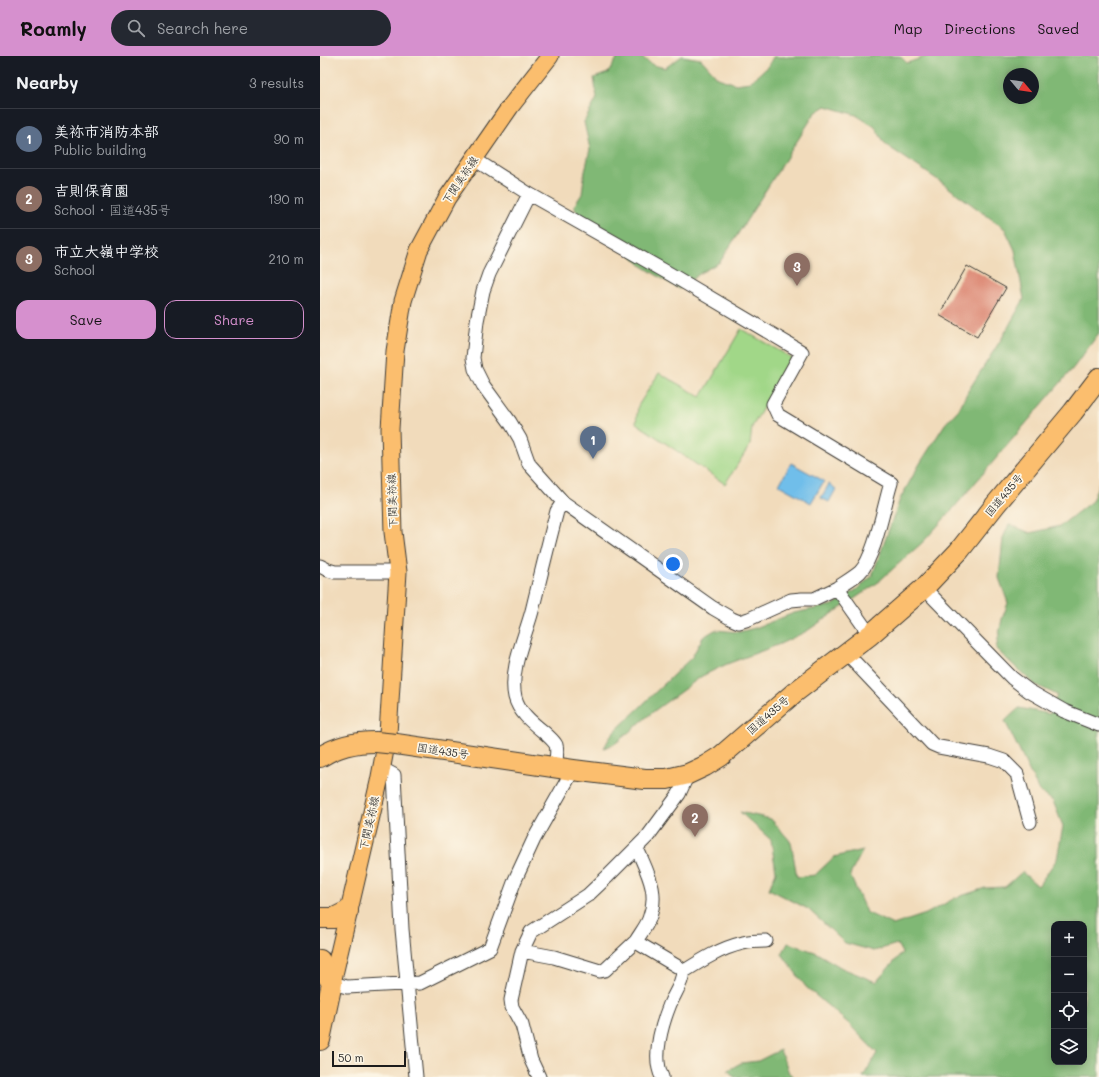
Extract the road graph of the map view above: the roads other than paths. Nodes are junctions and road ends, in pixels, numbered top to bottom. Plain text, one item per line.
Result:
1 (550, 56) edge
2 (474, 159) junction
3 (529, 194) junction
4 (1099, 378) edge
5 (564, 502) junction
6 (320, 566) edge
7 (398, 572) junction
8 (837, 588) junction
9 (924, 588) junction
10 (870, 635) junction
11 (846, 653) junction
12 (1099, 725) edge
13 (320, 757) edge
14 (381, 768) junction
15 (573, 770) junction
16 (688, 774) junction
17 (1030, 822) dead end
18 (635, 849) junction
19 (348, 912) junction
20 (320, 918) edge
21 (636, 941) junction
22 (766, 941) dead end
23 (522, 951) junction
24 (320, 960) edge
25 (683, 972) junction
26 (332, 983) junction
27 (407, 985) junction
28 (320, 1040) edge
29 (416, 1077) edge
30 (539, 1077) edge
31 (662, 1077) edge

1 - 2 main road, 下関美祢線
2 - 3 street
2 - 7 main road, 下関美祢線
3 - 5 street
3 - 8 street
4 - 9 highway, 国道435号
5 - 8 street
5 - 15 street
6 - 7 street
7 - 14 main road, 下関美祢線
8 - 10 street
9 - 10 highway, 国道435号
9 - 12 street
10 - 11 highway, 国道435号
11 - 16 highway, 国道435号
11 - 17 street
13 - 15 highway, 国道435号, bridge
14 - 19 main road, 下関美祢線
14 - 27 street
15 - 16 highway, 国道435号
15 - 27 street
16 - 18 street
18 - 21 street
18 - 23 street
19 - 20 highway
19 - 26 main road, 下関美祢線
21 - 23 street
21 - 25 street
22 - 25 street
23 - 30 street
24 - 26 highway
25 - 31 street
26 - 27 street
26 - 28 highway
27 - 29 street

